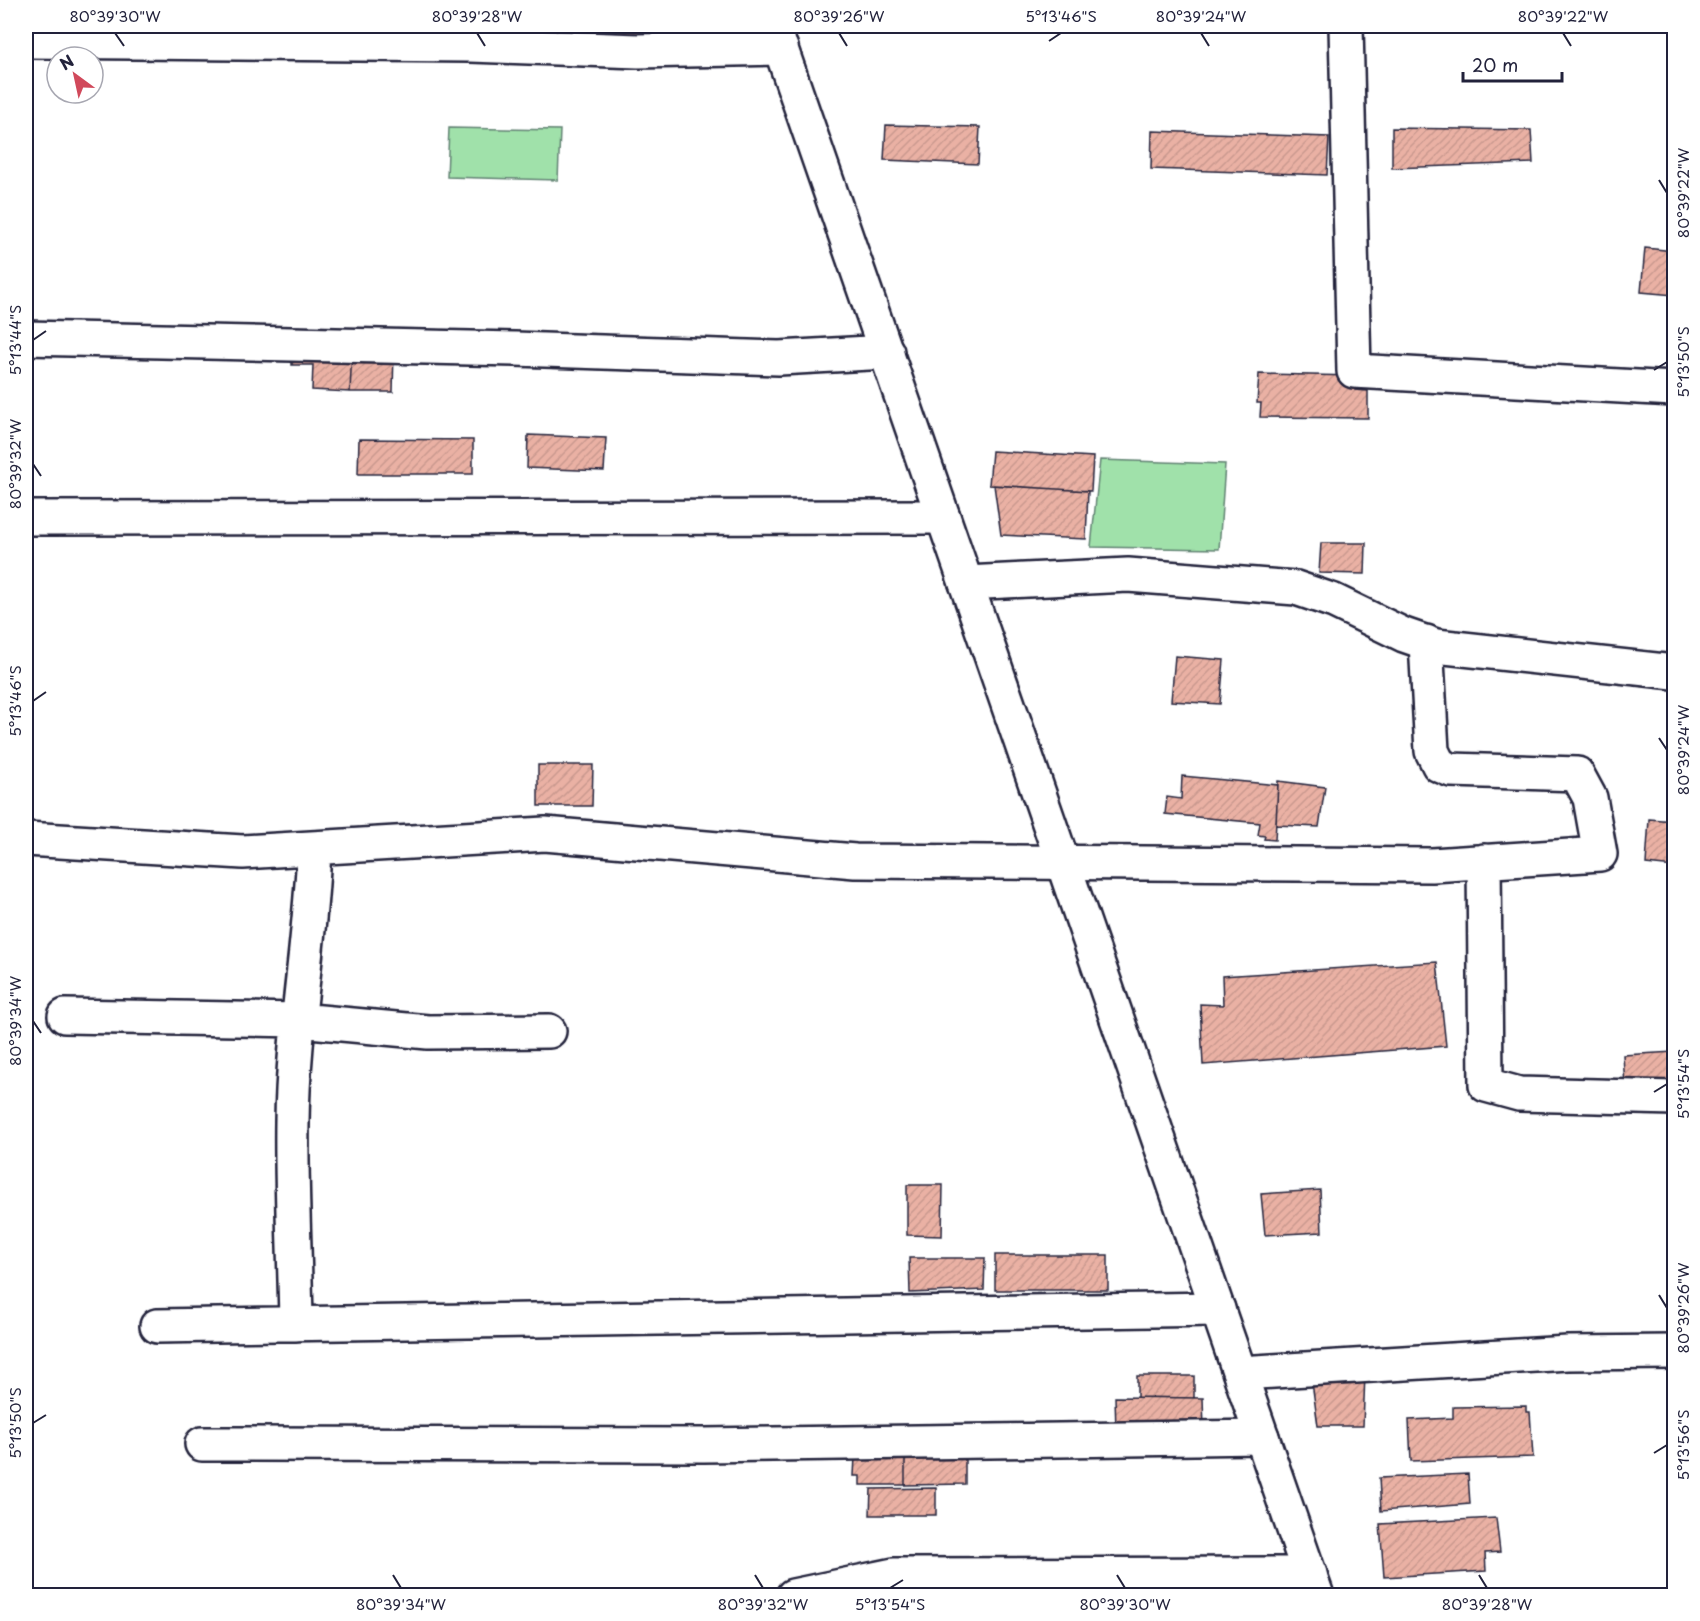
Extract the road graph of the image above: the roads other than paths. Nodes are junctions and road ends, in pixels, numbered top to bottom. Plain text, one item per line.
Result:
1 (1346, 26) edge
2 (777, 37) edge
3 (26, 41) edge
4 (26, 338) edge
5 (887, 352) junction
6 (1674, 389) edge
7 (943, 517) junction
8 (26, 518) edge
9 (966, 583) junction
10 (1426, 642) junction
11 (1674, 672) edge
12 (26, 839) edge
13 (314, 848) junction
14 (1484, 861) junction
15 (1063, 862) junction
16 (65, 1016) dead end
17 (299, 1020) junction
18 (549, 1031) dead end
19 (1674, 1098) edge
20 (1218, 1309) junction
21 (296, 1323) junction
22 (157, 1326) dead end
23 (1674, 1352) edge
24 (1240, 1373) junction
25 (1262, 1437) junction
26 (202, 1444) dead end
27 (1313, 1585) edge
28 (793, 1596) edge

1 - 6 street
2 - 3 street
2 - 5 street
4 - 5 street
5 - 7 street
7 - 8 street
7 - 9 street
9 - 10 street
9 - 15 street
10 - 11 street
10 - 14 street
12 - 13 street
13 - 15 street
13 - 17 street
14 - 15 street
14 - 19 street
15 - 20 street
16 - 17 street
17 - 18 street
17 - 21 street
20 - 21 street
20 - 24 street
21 - 22 street
23 - 24 street
24 - 25 street
25 - 26 street
25 - 27 street
27 - 28 street

